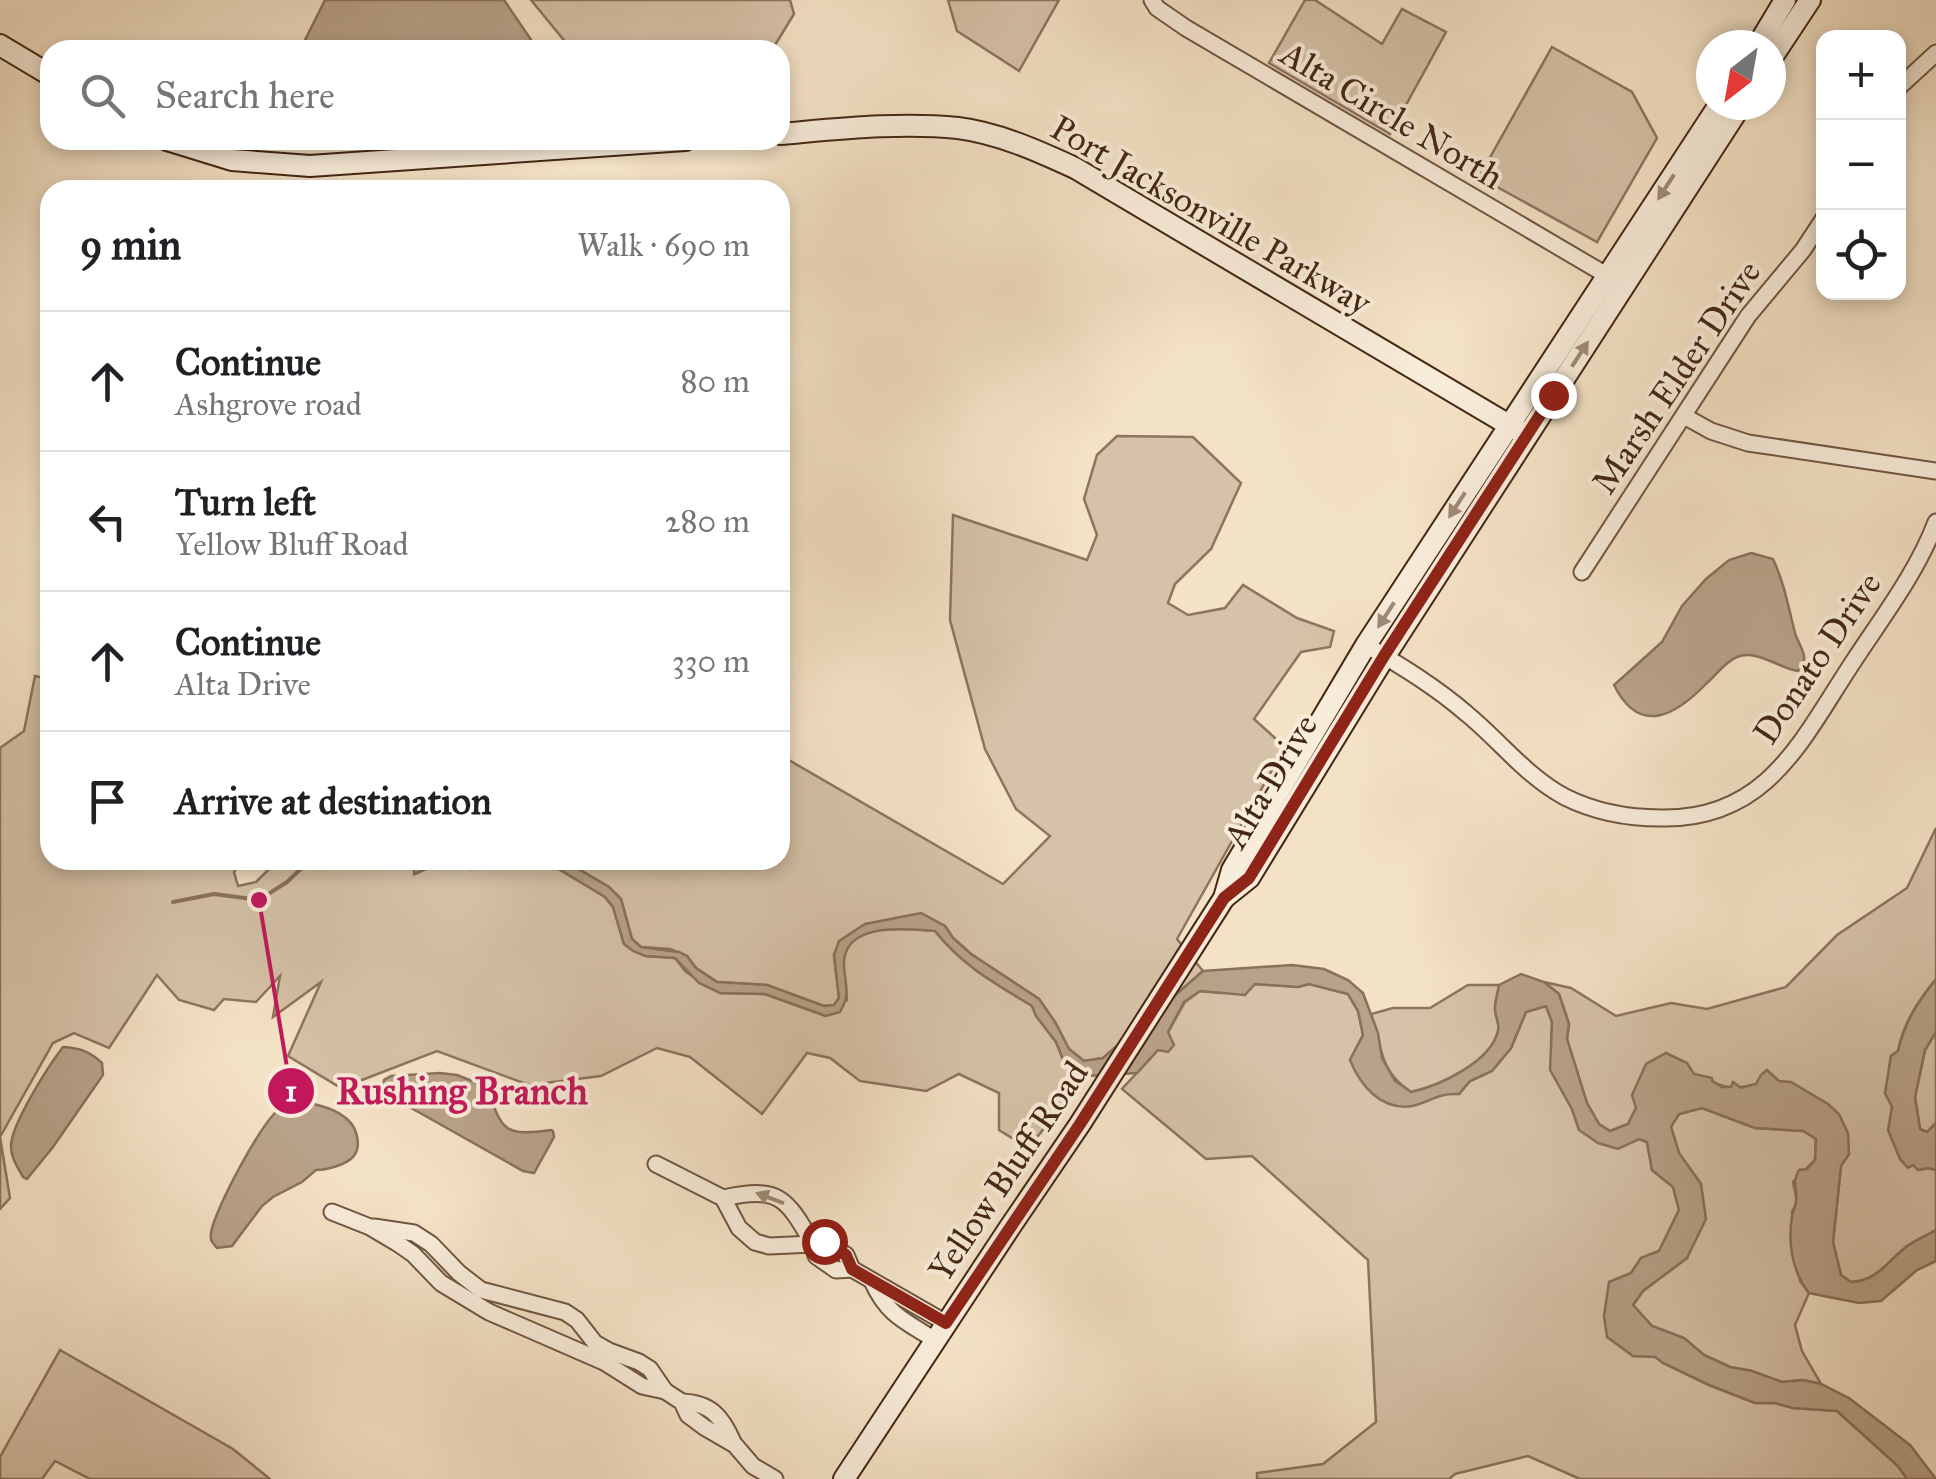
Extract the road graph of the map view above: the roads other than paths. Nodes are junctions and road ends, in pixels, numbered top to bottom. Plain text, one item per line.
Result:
1 (1152, 0) edge
2 (1786, 0) edge
3 (1810, 0) edge
4 (1767, 30) edge
5 (1786, 37) edge
6 (0, 45) edge
7 (1936, 54) edge
8 (40, 69) edge
9 (1906, 81) edge
10 (1709, 120) edge
11 (1731, 120) edge
12 (790, 133) edge
13 (200, 150) edge
14 (540, 150) edge
15 (1816, 230) edge
16 (1608, 276) junction
17 (1684, 416) junction
18 (1518, 430) junction
19 (1936, 471) edge
20 (1936, 522) edge
21 (1582, 572) dead end
22 (1376, 650) junction
23 (1224, 898) joint
24 (656, 1164) dead end
25 (723, 1198) junction
26 (332, 1212) dead end
27 (370, 1227) junction
28 (813, 1244) junction
29 (872, 1281) junction
30 (904, 1297) junction
31 (894, 1314) junction
32 (941, 1331) junction
33 (665, 1391) junction
34 (754, 1472) edge
35 (774, 1479) edge
36 (844, 1479) edge

1 - 16 street, Alta Circle North
2 - 4 street
3 - 5 street
6 - 8 street
7 - 9 street
10 -> 16 street, Alta Drive
18 -> 11 street, Alta Drive
12 - 18 street, Port Jacksonville Parkway
13 - 14 street
15 - 17 street, Marsh Elder Drive
16 - 18 street, Alta Drive
17 - 19 street
17 - 21 street, Marsh Elder Drive
18 - 22 street, Alta Drive
20 - 22 street, Donato Drive
22 - 23 street, Alta Drive
23 - 32 street, Yellow Bluff Road
24 - 25 street
25 - 28 street
28 -> 25 street
26 - 27 street
27 - 33 street
27 - 33 street
28 - 29 street
29 - 30 street
29 - 31 street
30 - 31 street
30 - 32 street
31 - 32 street
32 - 36 street, Yellow Bluff Road
33 - 34 street
34 - 35 street

